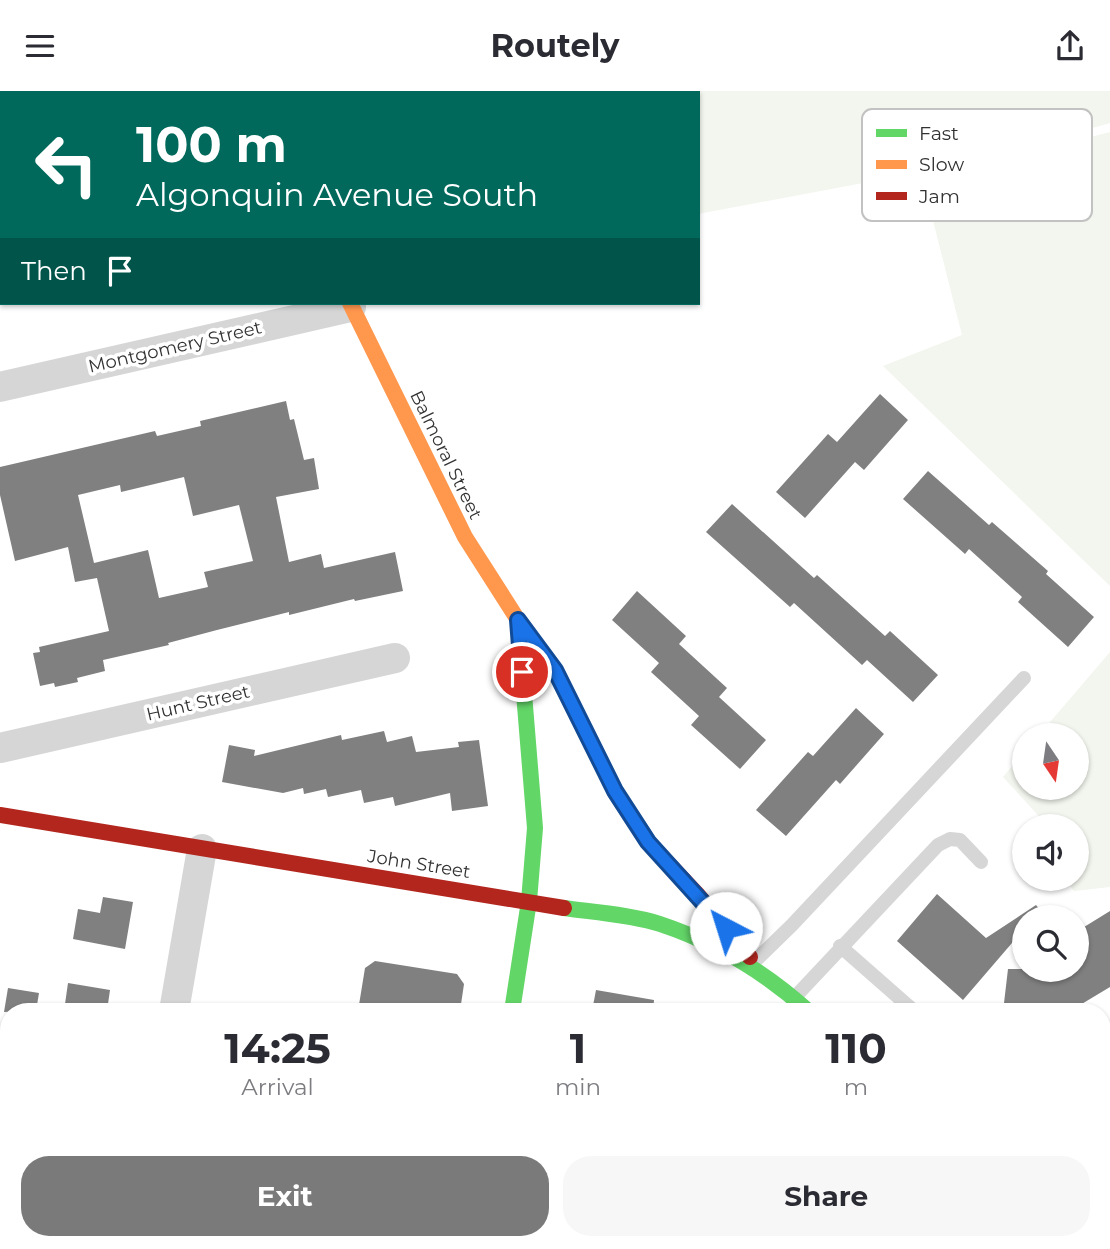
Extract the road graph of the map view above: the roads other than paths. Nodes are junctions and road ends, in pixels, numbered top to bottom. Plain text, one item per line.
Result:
1 (350, 305) edge
2 (0, 387) edge
3 (518, 620) junction
4 (395, 658) dead end
5 (1024, 678) dead end
6 (0, 748) edge
7 (0, 815) edge
8 (202, 849) junction
9 (981, 863) dead end
10 (529, 901) junction
11 (840, 946) junction
12 (754, 962) junction
13 (777, 983) junction
14 (793, 998) junction
15 (175, 1003) edge
16 (513, 1003) edge
17 (799, 1003) edge
18 (905, 1003) edge

1 - 2 street, Montgomery Street
1 - 3 main road, Balmoral Street
3 - 10 main road
3 - 12 main road, Balmoral Street
4 - 6 street, Hunt Street
5 - 12 lane
7 - 8 main road, John Street
8 - 10 main road, John Street
8 - 15 street
9 - 11 lane
10 - 13 main road, John Street
10 - 16 main road
11 - 14 lane
11 - 18 lane
12 - 13 main road, Balmoral Street
13 - 14 main road, John Street
14 - 17 main road, John Street

